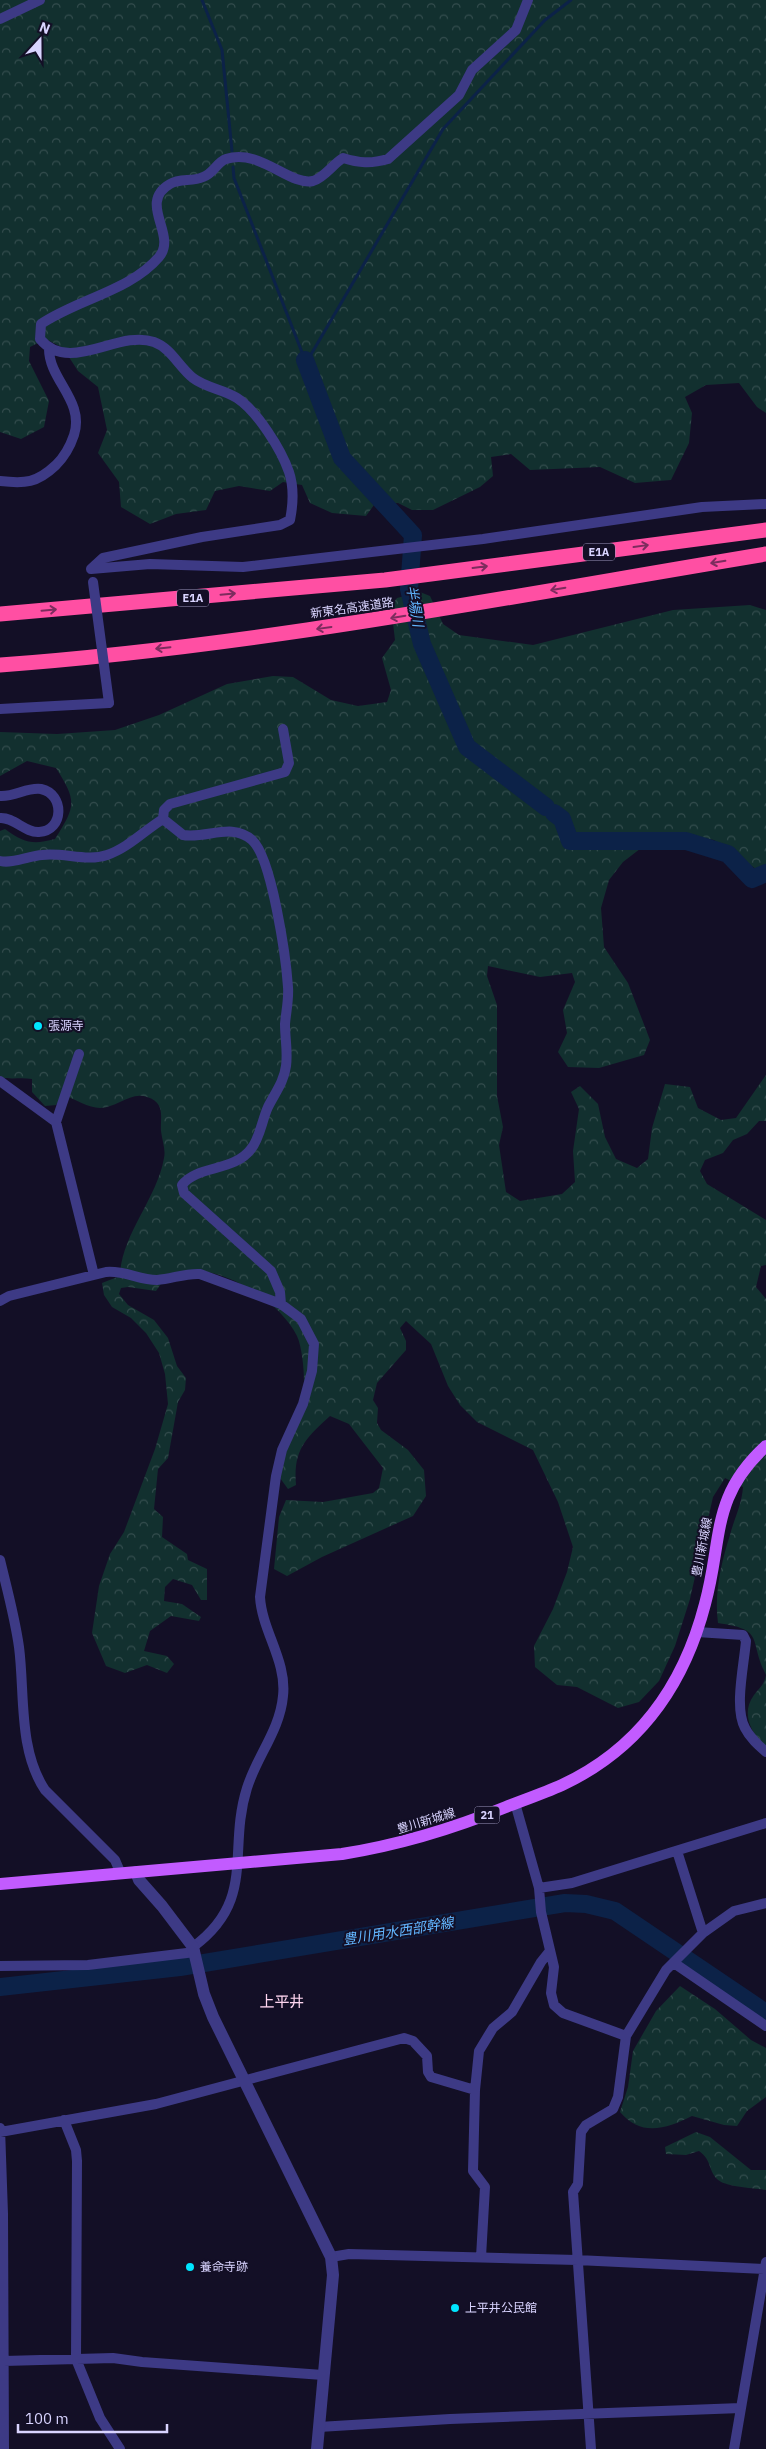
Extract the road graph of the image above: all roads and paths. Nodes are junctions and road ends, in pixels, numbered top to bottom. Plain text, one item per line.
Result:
1 (40, 0) edge
2 (528, 0) edge
3 (0, 18) edge
4 (48, 349) junction
5 (0, 481) edge
6 (766, 504) edge
7 (766, 530) edge
8 (766, 554) edge
9 (91, 569) junction
10 (0, 614) edge
11 (0, 666) edge
12 (0, 709) edge
13 (283, 729) dead end
14 (0, 796) edge
15 (0, 818) edge
16 (163, 819) junction
17 (0, 861) edge
18 (79, 1054) dead end
19 (0, 1081) edge
20 (56, 1122) junction
21 (94, 1275) junction
22 (0, 1301) edge
23 (281, 1304) junction
24 (766, 1446) edge
25 (0, 1560) edge
26 (697, 1632) junction
27 (766, 1752) edge
28 (515, 1804) junction
29 (766, 1823) edge
30 (677, 1851) junction
31 (237, 1862) junction
32 (136, 1872) junction
33 (121, 1874) junction
34 (0, 1884) edge
35 (539, 1892) junction
36 (766, 1903) edge
37 (703, 1933) junction
38 (195, 1951) junction
39 (549, 1952) junction
40 (676, 1961) junction
41 (0, 1966) edge
42 (766, 2026) edge
43 (626, 2036) junction
44 (245, 2081) junction
45 (475, 2090) junction
46 (64, 2120) junction
47 (0, 2130) edge
48 (331, 2257) junction
49 (481, 2257) junction
50 (577, 2260) junction
51 (765, 2267) edge
52 (76, 2359) junction
53 (4, 2361) junction
54 (323, 2375) junction
55 (741, 2408) junction
56 (589, 2412) junction
57 (319, 2427) junction
58 (4, 2449) edge
59 (120, 2449) edge
60 (317, 2449) edge
61 (591, 2449) edge
62 (734, 2449) edge

1 - 3 street
2 - 4 street
4 - 5 street
4 - 9 street
6 - 9 street
10 -> 7 highway, 新東名高速道路 / E1A
8 -> 11 highway, 新東名高速道路 / E1A
9 - 12 street, bridge
13 - 16 street
14 - 15 street
16 - 17 street
16 - 23 street
18 - 20 street
19 - 20 street
20 - 21 street
21 - 22 street
21 - 23 street
23 - 31 street
24 - 26 main road, 豊川新城線 / 21
25 - 33 street
26 - 27 street
26 - 28 main road, 豊川新城線 / 21
28 - 31 main road, 豊川新城線 / 21
28 - 35 street
29 - 30 street
30 - 35 street
30 - 37 street
31 - 32 main road, 豊川新城線 / 21
31 - 38 street
32 - 33 main road, 豊川新城線 / 21
32 - 38 street
33 - 34 main road, 豊川新城線 / 21
35 - 39 street
36 - 37 street
37 - 40 street
38 - 41 street
38 - 44 street
39 - 43 street
39 - 45 street
40 - 42 street
40 - 43 street
43 - 50 street
44 - 45 street
44 - 46 street
44 - 48 street
45 - 49 street
46 - 47 street
46 - 52 street
47 - 53 street
48 - 49 street
48 - 54 street
49 - 50 street
50 - 51 street
50 - 56 street
51 - 55 street
52 - 53 street
52 - 54 street
52 - 59 street
53 - 58 street
54 - 57 street
55 - 56 street
55 - 62 street
56 - 57 street
56 - 61 street
57 - 60 street

